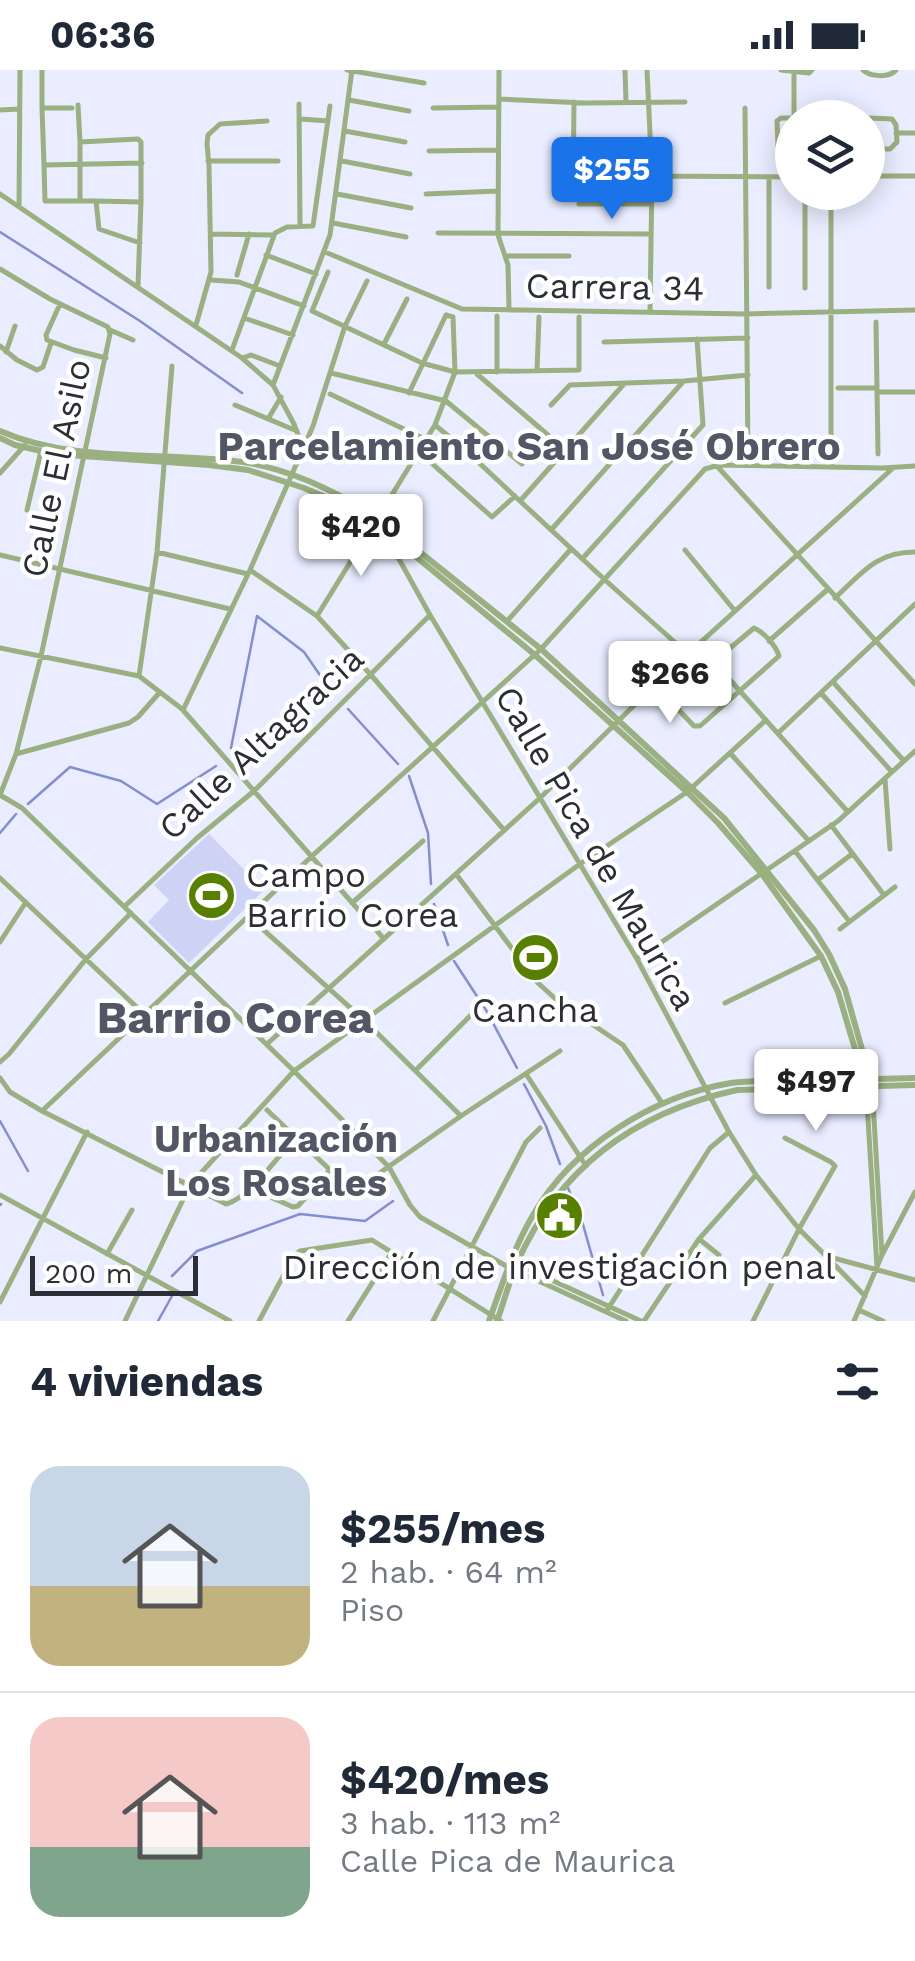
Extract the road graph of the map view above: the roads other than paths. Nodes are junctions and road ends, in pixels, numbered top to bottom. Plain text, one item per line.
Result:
1 (20, 70) edge
2 (42, 70) edge
3 (350, 70) edge
4 (499, 70) edge
5 (626, 70) edge
6 (647, 70) edge
7 (781, 70) edge
8 (812, 70) edge
9 (863, 70) edge
10 (896, 70) edge
11 (794, 72) edge
12 (424, 83) dead end
13 (349, 100) junction
14 (794, 100) edge
15 (574, 102) junction
16 (626, 102) junction
17 (648, 102) junction
18 (685, 102) dead end
19 (499, 103) junction
20 (299, 104) dead end
21 (330, 106) dead end
22 (42, 108) junction
23 (433, 108) dead end
24 (746, 108) dead end
25 (20, 109) junction
26 (0, 110) edge
27 (409, 111) dead end
28 (300, 119) junction
29 (885, 119) edge
30 (267, 120) dead end
31 (328, 121) junction
32 (344, 131) junction
33 (896, 133) junction
34 (915, 133) edge
35 (80, 142) junction
36 (406, 142) dead end
37 (642, 142) junction
38 (650, 142) junction
39 (885, 148) edge
40 (498, 150) junction
41 (429, 151) dead end
42 (278, 161) dead end
43 (208, 162) junction
44 (342, 162) junction
45 (80, 164) junction
46 (142, 164) junction
47 (44, 165) junction
48 (410, 174) dead end
49 (652, 176) junction
50 (885, 176) edge
51 (915, 176) edge
52 (746, 177) junction
53 (769, 177) junction
54 (775, 177) edge
55 (498, 192) junction
56 (573, 193) dead end
57 (0, 194) edge
58 (338, 194) junction
59 (426, 194) dead end
60 (80, 201) junction
61 (96, 201) junction
62 (142, 202) junction
63 (579, 204) dead end
64 (652, 204) junction
65 (18, 207) junction
66 (411, 208) dead end
67 (805, 210) edge
68 (830, 210) edge
69 (333, 223) junction
70 (300, 227) junction
71 (211, 234) junction
72 (248, 234) junction
73 (438, 234) dead end
74 (651, 234) junction
75 (498, 235) junction
76 (274, 236) junction
77 (406, 237) dead end
78 (140, 243) junction
79 (325, 252) junction
80 (266, 255) junction
81 (506, 256) junction
82 (569, 256) dead end
83 (0, 269) edge
84 (328, 272) dead end
85 (316, 274) junction
86 (237, 275) dead end
87 (210, 280) junction
88 (367, 281) dead end
89 (138, 286) junction
90 (255, 287) junction
91 (769, 287) dead end
92 (805, 288) dead end
93 (407, 299) dead end
94 (60, 304) junction
95 (304, 306) junction
96 (509, 310) junction
97 (915, 310) edge
98 (650, 312) junction
99 (831, 312) junction
100 (748, 314) junction
101 (497, 316) dead end
102 (539, 317) dead end
103 (579, 317) dead end
104 (244, 318) junction
105 (876, 322) dead end
106 (196, 325) junction
107 (16, 326) dead end
108 (345, 326) junction
109 (110, 330) junction
110 (292, 335) junction
111 (748, 338) junction
112 (134, 340) dead end
113 (697, 340) junction
114 (604, 342) dead end
115 (52, 343) junction
116 (384, 344) junction
117 (0, 346) edge
118 (232, 350) junction
119 (6, 352) junction
120 (106, 358) junction
121 (242, 358) junction
122 (422, 362) junction
123 (172, 366) dead end
124 (280, 366) junction
125 (456, 372) junction
126 (475, 372) junction
127 (497, 372) junction
128 (537, 372) junction
129 (331, 373) junction
130 (748, 375) junction
131 (700, 380) junction
132 (684, 381) junction
133 (624, 384) junction
134 (273, 385) junction
135 (838, 388) dead end
136 (877, 390) junction
137 (915, 392) edge
138 (409, 393) junction
139 (330, 394) dead end
140 (281, 397) junction
141 (446, 401) junction
142 (235, 405) dead end
143 (551, 406) dead end
144 (268, 419) junction
145 (436, 426) junction
146 (297, 431) junction
147 (0, 434) edge
148 (548, 435) dead end
149 (427, 440) junction
150 (26, 444) junction
151 (303, 448) junction
152 (41, 451) junction
153 (419, 452) junction
154 (878, 454) dead end
155 (86, 455) junction
156 (165, 459) junction
157 (522, 464) dead end
158 (716, 465) junction
159 (748, 465) junction
160 (830, 466) junction
161 (915, 466) edge
162 (894, 467) junction
163 (0, 473) edge
164 (290, 479) junction
165 (517, 498) junction
166 (27, 510) dead end
167 (377, 520) junction
168 (383, 530) junction
169 (551, 530) junction
170 (571, 549) junction
171 (685, 550) dead end
172 (156, 552) junction
173 (915, 552) edge
174 (797, 553) junction
175 (0, 555) edge
176 (582, 559) junction
177 (60, 569) junction
178 (249, 572) junction
179 (605, 580) junction
180 (827, 590) junction
181 (152, 591) junction
182 (835, 598) junction
183 (915, 604) edge
184 (230, 610) junction
185 (735, 610) junction
186 (430, 615) junction
187 (317, 616) junction
188 (508, 620) junction
189 (769, 641) junction
190 (875, 643) junction
191 (0, 648) edge
192 (538, 652) junction
193 (688, 654) junction
194 (41, 656) junction
195 (715, 663) junction
196 (371, 675) junction
197 (139, 676) junction
198 (833, 682) junction
199 (915, 684) edge
200 (740, 691) junction
201 (160, 692) junction
202 (821, 693) junction
203 (482, 702) junction
204 (183, 710) junction
205 (766, 720) junction
206 (617, 724) junction
207 (778, 733) junction
208 (432, 749) junction
209 (915, 751) edge
210 (730, 753) junction
211 (16, 754) junction
212 (904, 761) junction
213 (892, 772) junction
214 (885, 779) junction
215 (690, 790) junction
216 (254, 791) junction
217 (0, 795) edge
218 (540, 798) junction
219 (848, 812) junction
220 (832, 825) junction
221 (504, 830) junction
222 (423, 841) dead end
223 (809, 842) junction
224 (890, 849) dead end
225 (796, 851) junction
226 (852, 854) junction
227 (312, 856) junction
228 (580, 864) junction
229 (765, 872) junction
230 (456, 874) junction
231 (0, 878) edge
232 (818, 880) junction
233 (895, 887) dead end
234 (884, 895) junction
235 (26, 902) junction
236 (352, 902) junction
237 (124, 907) junction
238 (131, 914) junction
239 (248, 916) junction
240 (850, 922) junction
241 (495, 926) junction
242 (840, 929) dead end
243 (384, 940) junction
244 (0, 942) edge
245 (821, 956) junction
246 (86, 959) junction
247 (637, 960) junction
248 (190, 971) junction
249 (330, 989) junction
250 (726, 1003) dead end
251 (475, 1011) dead end
252 (144, 1014) junction
253 (364, 1020) junction
254 (267, 1044) junction
255 (560, 1051) dead end
256 (0, 1062) edge
257 (416, 1070) junction
258 (294, 1071) junction
259 (526, 1074) junction
260 (0, 1078) edge
261 (868, 1082) junction
262 (915, 1082) edge
263 (708, 1092) junction
264 (663, 1104) junction
265 (267, 1110) dead end
266 (42, 1111) junction
267 (462, 1116) junction
268 (540, 1128) dead end
269 (86, 1132) junction
270 (729, 1132) junction
271 (296, 1137) junction
272 (785, 1138) dead end
273 (583, 1162) junction
274 (389, 1167) junction
275 (756, 1175) junction
276 (190, 1185) junction
277 (250, 1188) junction
278 (915, 1192) edge
279 (351, 1193) dead end
280 (0, 1195) edge
281 (132, 1210) dead end
282 (42, 1219) junction
283 (800, 1229) junction
284 (699, 1239) junction
285 (472, 1248) junction
286 (392, 1252) junction
287 (107, 1254) junction
288 (720, 1255) dead end
289 (882, 1255) junction
290 (826, 1256) junction
291 (510, 1265) junction
292 (876, 1269) junction
293 (146, 1276) junction
294 (915, 1280) edge
295 (450, 1289) junction
296 (865, 1296) junction
297 (0, 1302) edge
298 (608, 1309) junction
299 (859, 1310) junction
300 (495, 1319) edge
301 (124, 1321) edge
302 (230, 1321) edge
303 (258, 1321) edge
304 (348, 1321) edge
305 (433, 1321) edge
306 (626, 1321) edge
307 (642, 1321) edge
308 (753, 1321) edge
309 (854, 1321) edge
310 (883, 1321) edge

1 - 25 street
2 - 22 street
3 - 12 street
3 - 13 street
4 - 19 street
5 - 16 street
6 - 17 street
7 - 11 street
8 - 11 street
9 - 10 street
11 - 14 street
13 - 27 street
13 - 32 street
15 - 16 street
15 - 19 street
15 - 56 street
16 - 17 street
17 - 18 street
17 - 38 street
19 - 23 street
19 - 40 street
20 - 28 street
21 - 31 street
22 - 35 street
22 - 47 street
24 - 52 street
25 - 26 street
25 - 65 street
28 - 31 street
28 - 70 street
29 - 33 street
30 - 43 street
31 - 70 street
32 - 36 street
32 - 44 street
33 - 34 street
33 - 39 street
35 - 45 street
35 - 46 street
37 - 37 street
37 - 38 street
38 - 49 street
40 - 41 street
40 - 55 street
42 - 43 street
43 - 71 street
44 - 48 street
44 - 58 street
45 - 46 street
45 - 47 street
45 - 60 street
46 - 62 street
47 - 60 street
49 - 52 street
49 - 64 street
50 - 51 street
52 - 53 street
52 - 100 street
53 - 54 street
53 - 91 street
55 - 59 street
55 - 75 street
57 - 65 street
58 - 66 street
58 - 69 street
60 - 61 street
61 - 62 street
61 - 78 street
62 - 78 street
63 - 64 street
64 - 74 street
65 - 89 street
67 - 92 street
68 - 99 street
69 - 77 street
69 - 79 street
70 - 76 street
71 - 72 street
71 - 87 street
72 - 76 street
72 - 86 street
73 - 75 street
74 - 75 street
74 - 98 street
75 - 81 street
76 - 80 street
78 - 89 street
79 - 85 street
79 - 96 street, Carrera 34
80 - 85 street
80 - 90 street
81 - 82 street
81 - 96 street
83 - 94 street, Calle El Asilo
84 - 108 street
85 - 95 street
87 - 90 street
87 - 106 street
88 - 108 street
89 - 106 street
90 - 95 street
90 - 104 street
93 - 116 street
94 - 109 street, Calle El Asilo
94 - 115 street
95 - 110 street
96 - 98 street, Carrera 34
97 - 99 street, Carrera 34
98 - 100 street, Carrera 34
99 - 100 street, Carrera 34
99 - 160 street
100 - 111 street
101 - 127 street
102 - 128 street
103 - 128 street
104 - 110 street
104 - 118 street
105 - 136 street
106 - 118 street
107 - 119 street
108 - 116 street
108 - 129 street
109 - 112 street
109 - 120 street, Calle El Asilo
110 - 124 street
111 - 113 street
111 - 130 street
113 - 114 street
113 - 131 street
115 - 119 street
115 - 120 street
116 - 122 street
117 - 119 street
118 - 121 street
120 - 155 street, Calle El Asilo
121 - 124 street
121 - 134 street
122 - 125 street
122 - 125 street
122 - 138 street
123 - 156 street
124 - 134 street
125 - 126 street
125 - 141 street
126 - 127 street
126 - 148 street
127 - 128 street
129 - 138 street
129 - 151 street
130 - 131 street
130 - 159 street
131 - 132 street
131 - 176 street
132 - 133 street
132 - 169 street
133 - 143 street
133 - 165 street
134 - 140 street
135 - 136 street
136 - 137 street
136 - 154 street
138 - 141 street
139 - 149 street
140 - 144 street
140 - 146 street
141 - 145 street
141 - 157 street
142 - 144 street
144 - 146 street
145 - 149 street
145 - 165 street
146 - 151 street
147 - 150 street
149 - 153 street
150 - 152 street
150 - 155 street
150 - 163 street
151 - 164 street
152 - 155 street
152 - 166 street
153 - 165 street
153 - 167 street
155 - 156 street
155 - 177 street, Calle El Asilo
156 - 164 street
156 - 172 street
158 - 159 street
158 - 174 street
158 - 179 street
159 - 160 street
160 - 162 street
161 - 162 street
162 - 174 street
164 - 167 street
164 - 178 street
165 - 169 street
167 - 168 street
167 - 187 street
167 - 188 street
168 - 186 street, Calle Pica de Maurica
168 - 192 street
169 - 170 street
170 - 176 street
170 - 188 street
171 - 185 street
172 - 178 street
172 - 181 street
173 - 182 street
174 - 180 street
174 - 185 street
175 - 177 street
176 - 179 street
177 - 181 street
177 - 194 street, Calle El Asilo
178 - 184 street
178 - 187 street
179 - 192 street
179 - 193 street
180 - 182 street
180 - 189 street
181 - 184 street
181 - 197 street
182 - 190 street
183 - 190 street
184 - 204 street
185 - 193 street
186 - 196 street, Calle Altagracia
186 - 203 street, Calle Pica de Maurica
187 - 196 street
188 - 192 street
189 - 195 street
189 - 200 street
190 - 198 street
190 - 199 street
191 - 194 street
192 - 203 street
192 - 206 street
193 - 206 street
194 - 197 street
194 - 211 street, Calle El Asilo
195 - 200 street
195 - 200 street
196 - 208 street
196 - 216 street, Calle Altagracia
197 - 201 street
198 - 202 street
198 - 212 street
200 - 205 street
201 - 204 street
201 - 211 street
202 - 207 street
202 - 213 street
203 - 208 street
203 - 218 street, Calle Pica de Maurica
204 - 216 street
205 - 207 street
205 - 210 street
206 - 215 street
206 - 218 street
207 - 219 street
208 - 221 street
208 - 227 street
209 - 212 street
210 - 215 street
210 - 223 street
211 - 217 street, Calle El Asilo
212 - 213 street
213 - 214 street
214 - 219 street
214 - 224 street
215 - 228 street
215 - 229 street
216 - 227 street
216 - 237 street, Calle Altagracia
217 - 237 street
218 - 221 street
218 - 228 street, Calle Pica de Maurica
219 - 220 street
220 - 223 street
220 - 226 street
221 - 230 street
222 - 236 street
223 - 225 street
225 - 229 street
225 - 232 street
226 - 232 street
226 - 234 street
227 - 236 street
227 - 239 street
228 - 241 street
228 - 247 street, Calle Pica de Maurica
229 - 245 street
229 - 247 street
229 - 261 street
230 - 241 street
230 - 243 street
231 - 235 street
232 - 240 street
233 - 234 street
234 - 240 street
235 - 244 street
235 - 246 street
236 - 243 street
237 - 238 street
238 - 246 street
238 - 248 street
239 - 248 street
239 - 249 street
240 - 242 street
241 - 253 street
241 - 264 street
243 - 249 street
245 - 250 street
245 - 261 street
246 - 252 street
246 - 256 street
247 - 263 street, Calle Pica de Maurica
248 - 252 street
248 - 254 street
249 - 253 street
249 - 254 street
251 - 257 street
252 - 266 street
253 - 257 street
253 - 258 street
254 - 258 street
255 - 259 street
257 - 267 street
258 - 274 street
258 - 276 street
259 - 267 street
259 - 273 street
260 - 266 street
261 - 262 street
261 - 263 street
261 - 289 street
261 - 292 street
263 - 264 street
263 - 270 street, Calle Pica de Maurica
263 - 273 street
264 - 273 street
265 - 271 street
266 - 269 street
267 - 274 street
268 - 285 street
269 - 276 street
269 - 282 street
270 - 275 street, Calle Pica de Maurica
270 - 298 street
271 - 277 street
271 - 277 street
272 - 283 street
273 - 291 street
274 - 279 street
274 - 285 street
275 - 283 street, Calle Pica de Maurica
275 - 284 street
276 - 277 street
276 - 293 street
278 - 289 street
280 - 282 street
281 - 287 street
282 - 287 street
282 - 297 street
283 - 290 street, Calle Pica de Maurica
283 - 308 street
284 - 288 street
284 - 307 street
285 - 291 street
285 - 295 street
286 - 295 street
286 - 303 street
286 - 304 street
287 - 293 street
289 - 292 street
290 - 292 street
290 - 296 street, Calle Pica de Maurica
291 - 298 street
291 - 300 street
292 - 294 street
292 - 296 street
293 - 301 street
293 - 302 street
295 - 300 street
295 - 305 street
296 - 299 street
298 - 306 street
298 - 307 street
299 - 309 street
299 - 310 street

